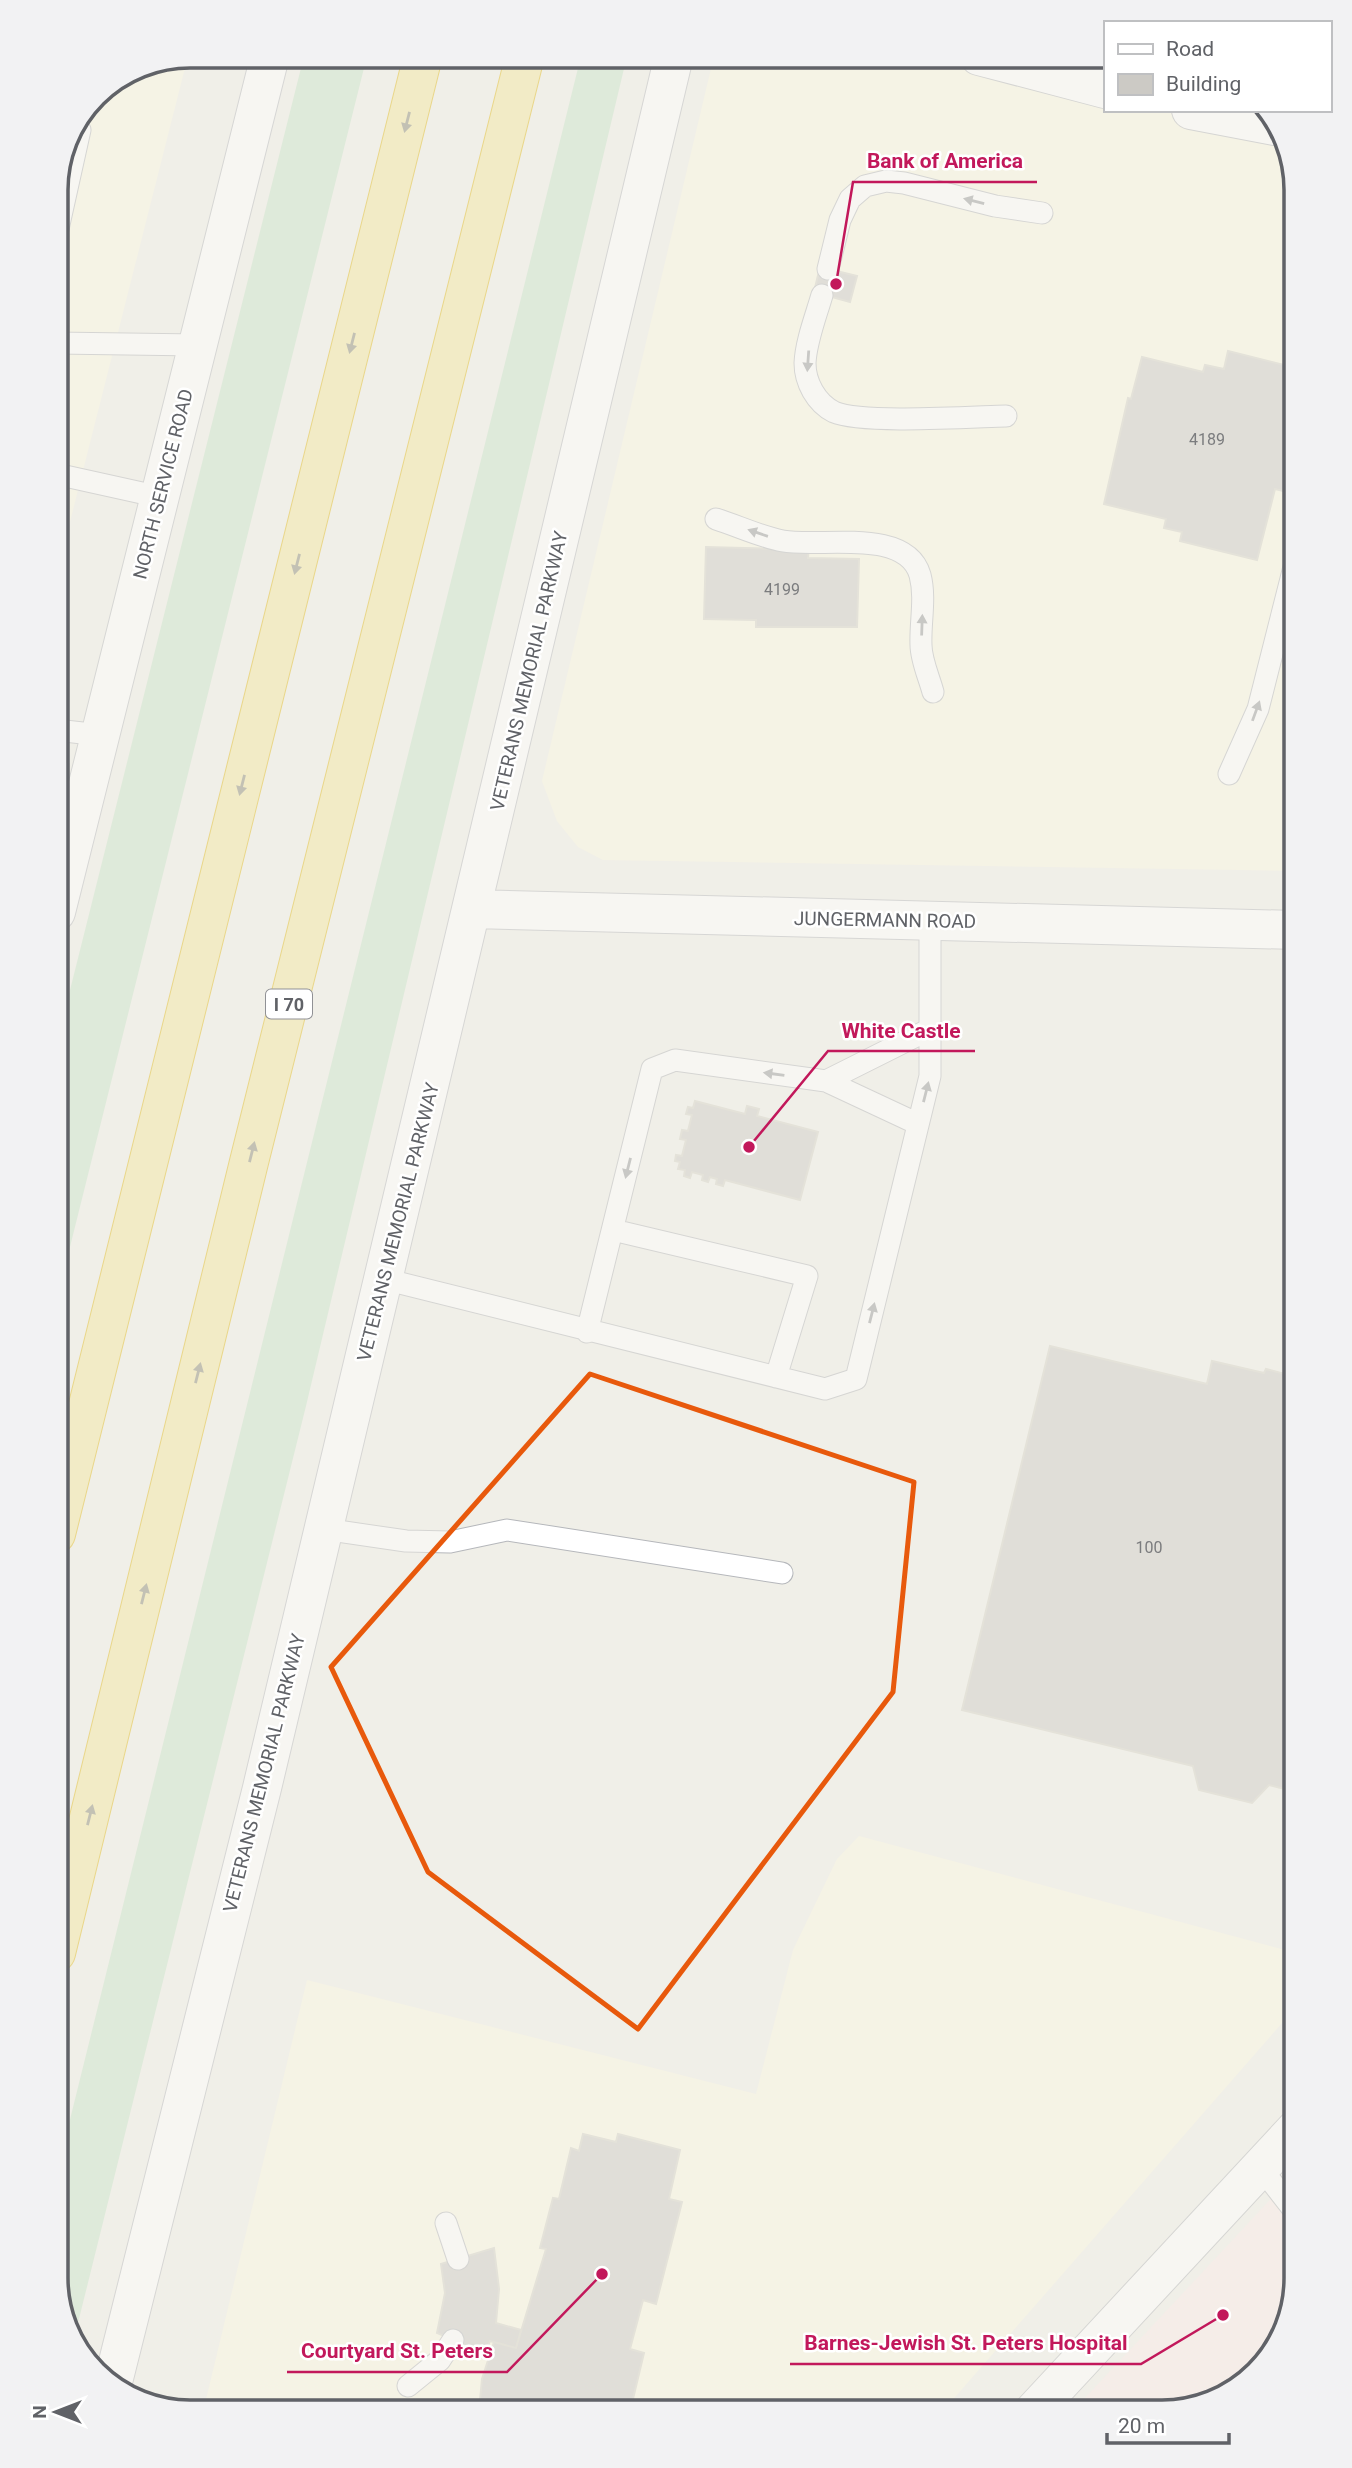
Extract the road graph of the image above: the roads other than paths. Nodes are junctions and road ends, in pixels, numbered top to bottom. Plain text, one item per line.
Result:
1 (267, 68) edge
2 (420, 68) edge
3 (523, 68) edge
4 (671, 68) edge
5 (1028, 69) edge
6 (1104, 89) edge
7 (1202, 112) edge
8 (1264, 124) edge
9 (76, 149) edge
10 (70, 175) edge
11 (1042, 213) dead end
12 (828, 269) dead end
13 (822, 295) dead end
14 (69, 343) edge
15 (198, 345) junction
16 (1006, 416) dead end
17 (69, 477) edge
18 (160, 497) junction
19 (716, 519) dead end
20 (1284, 606) edge
21 (933, 692) dead end
22 (69, 731) edge
23 (100, 735) junction
24 (1229, 774) dead end
25 (69, 861) edge
26 (473, 909) junction
27 (930, 921) junction
28 (1284, 930) edge
29 (928, 1030) junction
30 (826, 1081) junction
31 (918, 1124) junction
32 (613, 1230) junction
33 (384, 1279) junction
34 (587, 1332) junction
35 (776, 1377) junction
36 (68, 1484) edge
37 (324, 1529) junction
38 (782, 1573) dead end
39 (68, 1903) edge
40 (1284, 2142) edge
41 (1260, 2167) junction
42 (1284, 2198) edge
43 (446, 2223) dead end
44 (458, 2259) dead end
45 (453, 2340) dead end
46 (116, 2375) edge
47 (408, 2386) dead end
48 (1044, 2400) edge

1 - 15 main road, NORTH SERVICE ROAD
2 -> 36 highway
39 -> 3 highway, I 70
4 - 26 main road, VETERANS MEMORIAL PARKWAY
5 - 6 main road
7 - 8 main road
9 - 10 lane
11 -> 12 lane
13 -> 16 lane
14 - 15 lane
15 - 18 main road, NORTH SERVICE ROAD
17 - 18 lane
18 - 23 main road, NORTH SERVICE ROAD
21 -> 19 lane
24 -> 20 lane
22 - 23 lane
23 - 25 main road, NORTH SERVICE ROAD
26 - 27 main road, JUNGERMANN ROAD
26 - 33 main road, VETERANS MEMORIAL PARKWAY
27 - 28 main road, JUNGERMANN ROAD
27 - 29 lane
29 - 30 lane
31 -> 29 lane
30 - 31 lane
30 -> 32 lane
35 -> 31 lane
32 - 34 lane
32 - 35 lane
33 - 34 lane
33 - 37 main road, VETERANS MEMORIAL PARKWAY
34 - 35 lane
37 - 38 lane
37 - 46 main road, VETERANS MEMORIAL PARKWAY
40 - 41 main road
41 - 42 lane
41 - 48 main road
43 - 44 lane
45 - 47 lane

